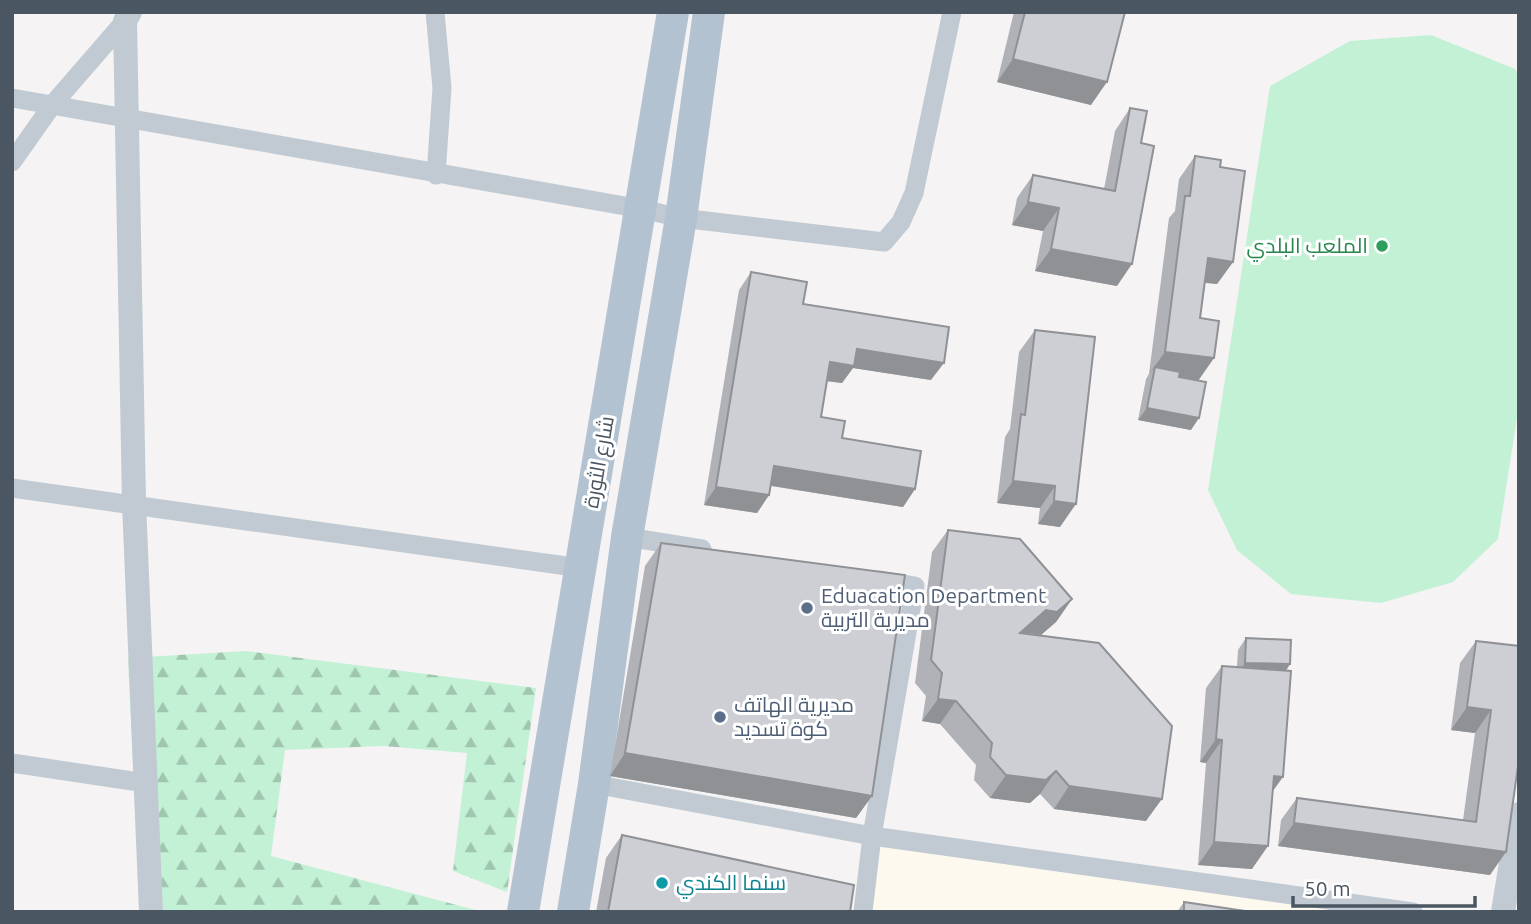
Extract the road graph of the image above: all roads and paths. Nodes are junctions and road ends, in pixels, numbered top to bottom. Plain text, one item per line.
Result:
1 (435, 12) edge
2 (673, 12) edge
3 (709, 12) edge
4 (952, 12) edge
5 (128, 17) edge
6 (12, 98) edge
7 (54, 104) junction
8 (126, 116) junction
9 (12, 162) edge
10 (436, 175) junction
11 (642, 209) junction
12 (681, 218) junction
13 (12, 488) edge
14 (134, 503) junction
15 (627, 537) junction
16 (723, 553) edge
17 (580, 568) junction
18 (860, 576) edge
19 (12, 763) edge
20 (146, 783) junction
21 (594, 784) junction
22 (1519, 814) edge
23 (872, 836) junction
24 (151, 912) edge
25 (523, 912) edge
26 (573, 912) edge
27 (863, 912) edge
28 (1413, 912) edge
29 (1503, 912) edge

1 - 10 street
2 - 11 main road, شارع الثورة
3 - 12 main road, شارع الثورة
4 - 12 street
5 - 7 street
5 - 8 street
6 - 7 street
7 - 8 street
7 - 9 street
8 - 10 street
8 - 14 street
10 - 11 street
11 - 12 street
11 - 17 main road, شارع الثورة
12 - 15 main road, شارع الثورة
13 - 14 street
14 - 17 street
14 - 20 street
15 - 16 street
15 - 21 main road, شارع الثورة
17 - 25 main road, شارع الثورة
18 - 23 street
19 - 20 street
20 - 24 street
21 - 23 street
21 - 26 main road, شارع الثورة
22 - 29 street
23 - 27 street
23 - 28 street

